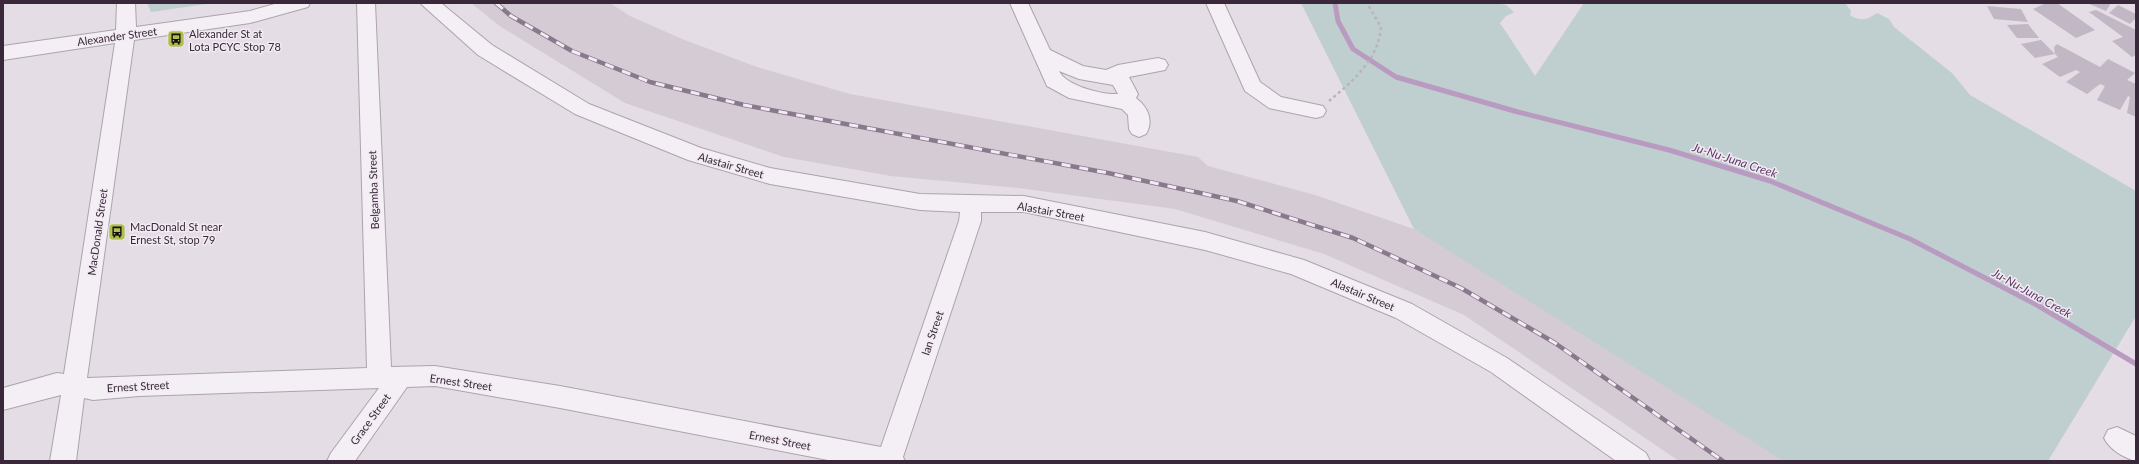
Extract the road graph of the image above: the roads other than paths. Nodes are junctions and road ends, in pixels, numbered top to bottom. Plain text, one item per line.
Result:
1 (126, 3) edge
2 (301, 3) edge
3 (366, 3) edge
4 (429, 3) edge
5 (1019, 3) edge
6 (1215, 3) edge
7 (125, 35) junction
8 (3, 53) edge
9 (1043, 55) junction
10 (1158, 65) dead end
11 (1107, 78) junction
12 (1125, 101) junction
13 (1316, 111) road end
14 (1139, 129) dead end
15 (971, 204) junction
16 (390, 378) junction
17 (75, 386) junction
18 (3, 399) edge
19 (63, 461) edge
20 (340, 461) edge
21 (890, 461) edge
22 (1637, 461) edge

1 - 7 street, MacDonald Street
2 - 7 street, Alexander Street
3 - 16 street, Belgamba Street
4 - 15 street, Alastair Street
5 - 9 street
6 - 13 street
7 - 8 street, Alexander Street
7 - 17 street, MacDonald Street
9 - 11 street
9 - 12 street
10 - 11 street
11 - 12 street
12 - 14 street
15 - 21 street, Ian Street
15 - 22 street, Alastair Street
16 - 17 street, Ernest Street
16 - 20 street, Grace Street
16 - 21 street, Ernest Street
17 - 18 street, Ernest Street
17 - 19 street, MacDonald Street

